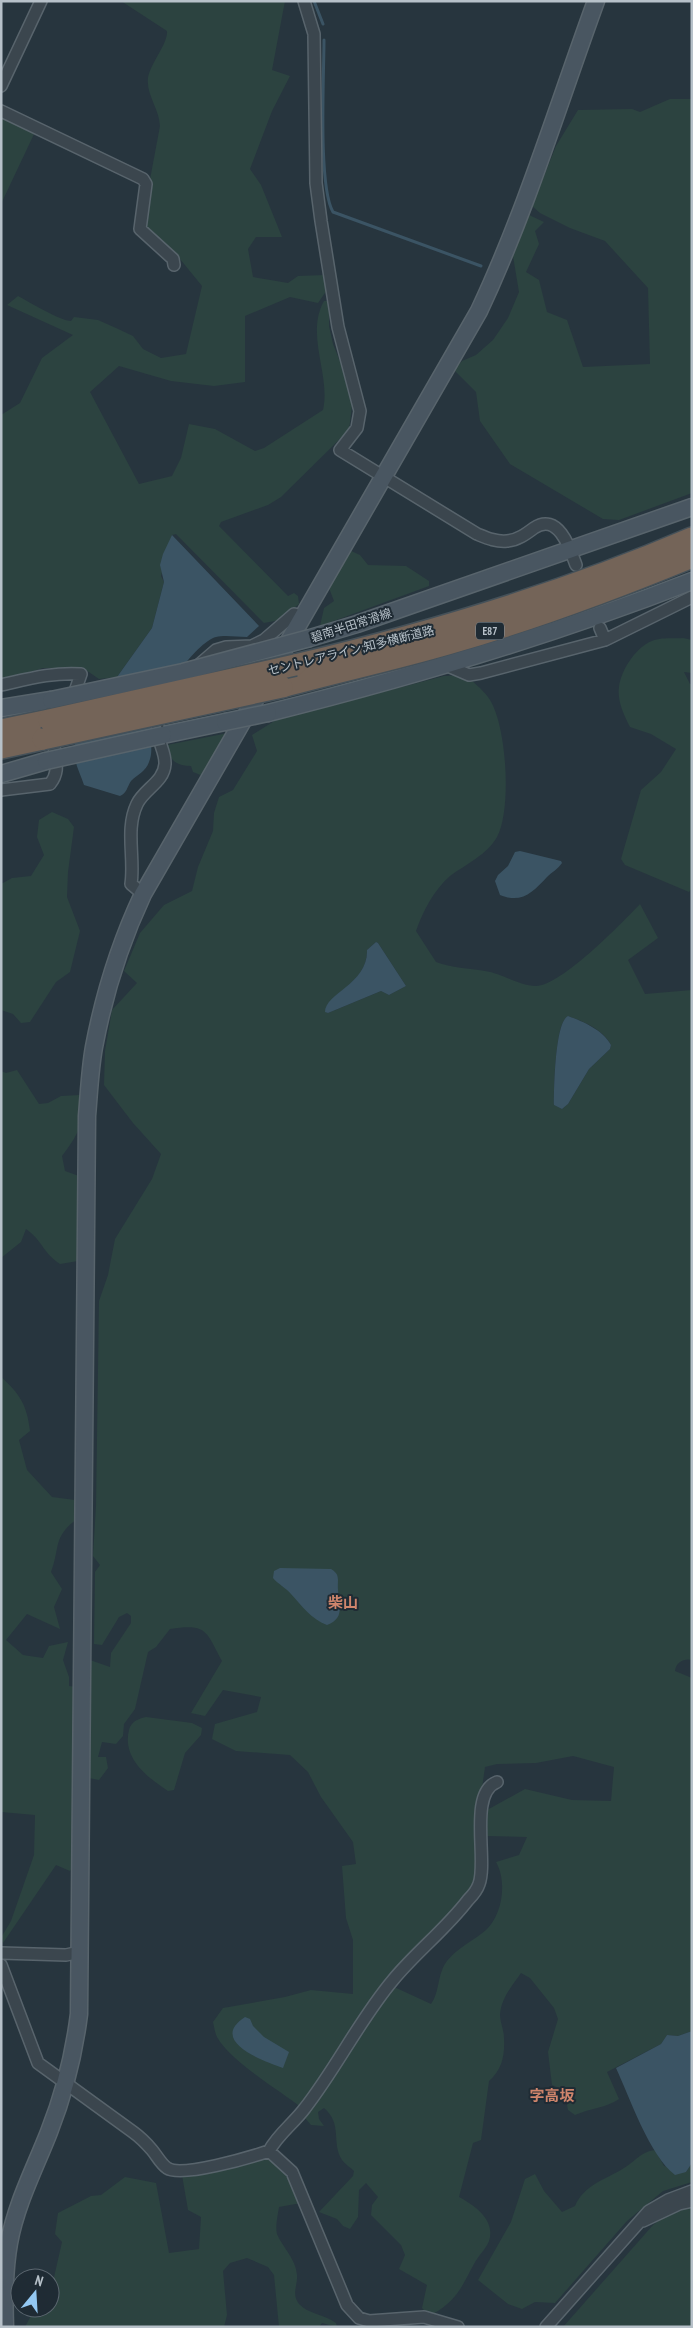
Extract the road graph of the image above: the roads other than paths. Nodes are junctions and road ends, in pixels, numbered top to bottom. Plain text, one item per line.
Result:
1 (41, 1) edge
2 (304, 1) edge
3 (596, 1) edge
4 (1, 86) edge
5 (1, 112) edge
6 (174, 265) dead end
7 (383, 477) junction
8 (692, 507) edge
9 (692, 538) edge
10 (573, 557) junction
11 (692, 557) edge
12 (692, 581) edge
13 (692, 597) edge
14 (303, 617) junction
15 (600, 628) dead end
16 (605, 640) junction
17 (448, 666) junction
18 (1, 685) edge
19 (1, 708) edge
20 (48, 719) junction
21 (1, 730) edge
22 (1, 748) edge
23 (1, 774) edge
24 (1, 790) edge
25 (143, 894) junction
26 (497, 1782) dead end
27 (80, 1952) junction
28 (1, 1954) edge
29 (1, 1965) edge
30 (66, 2084) junction
31 (269, 2151) junction
32 (692, 2191) edge
33 (692, 2201) edge
34 (639, 2222) junction
35 (357, 2322) edge
36 (6, 2327) edge
37 (458, 2327) edge
38 (546, 2327) edge

1 - 4 street
2 - 7 street
3 - 7 street
5 - 6 street
7 - 10 street
7 - 14 street
8 - 10 street, 碧南半田常滑線
9 - 20 highway, セントレアライン;知多横断道路 / E87, bridge
10 - 20 street, 碧南半田常滑線, bridge
11 - 20 highway, セントレアライン;知多横断道路 / E87, bridge
12 - 17 street
13 - 16 street
14 - 25 street
14 - 25 street
15 - 16 street
16 - 17 street
17 - 23 street, bridge
18 - 24 street
19 - 20 street, 碧南半田常滑線
20 - 21 highway, セントレアライン;知多横断道路 / E87
20 - 22 highway, セントレアライン;知多横断道路 / E87
25 - 27 street
26 - 31 street
27 - 28 street
27 - 30 street
29 - 30 street
30 - 31 street
30 - 36 street
31 - 35 street
32 - 34 street
33 - 34 street
34 - 38 street
35 - 37 street

